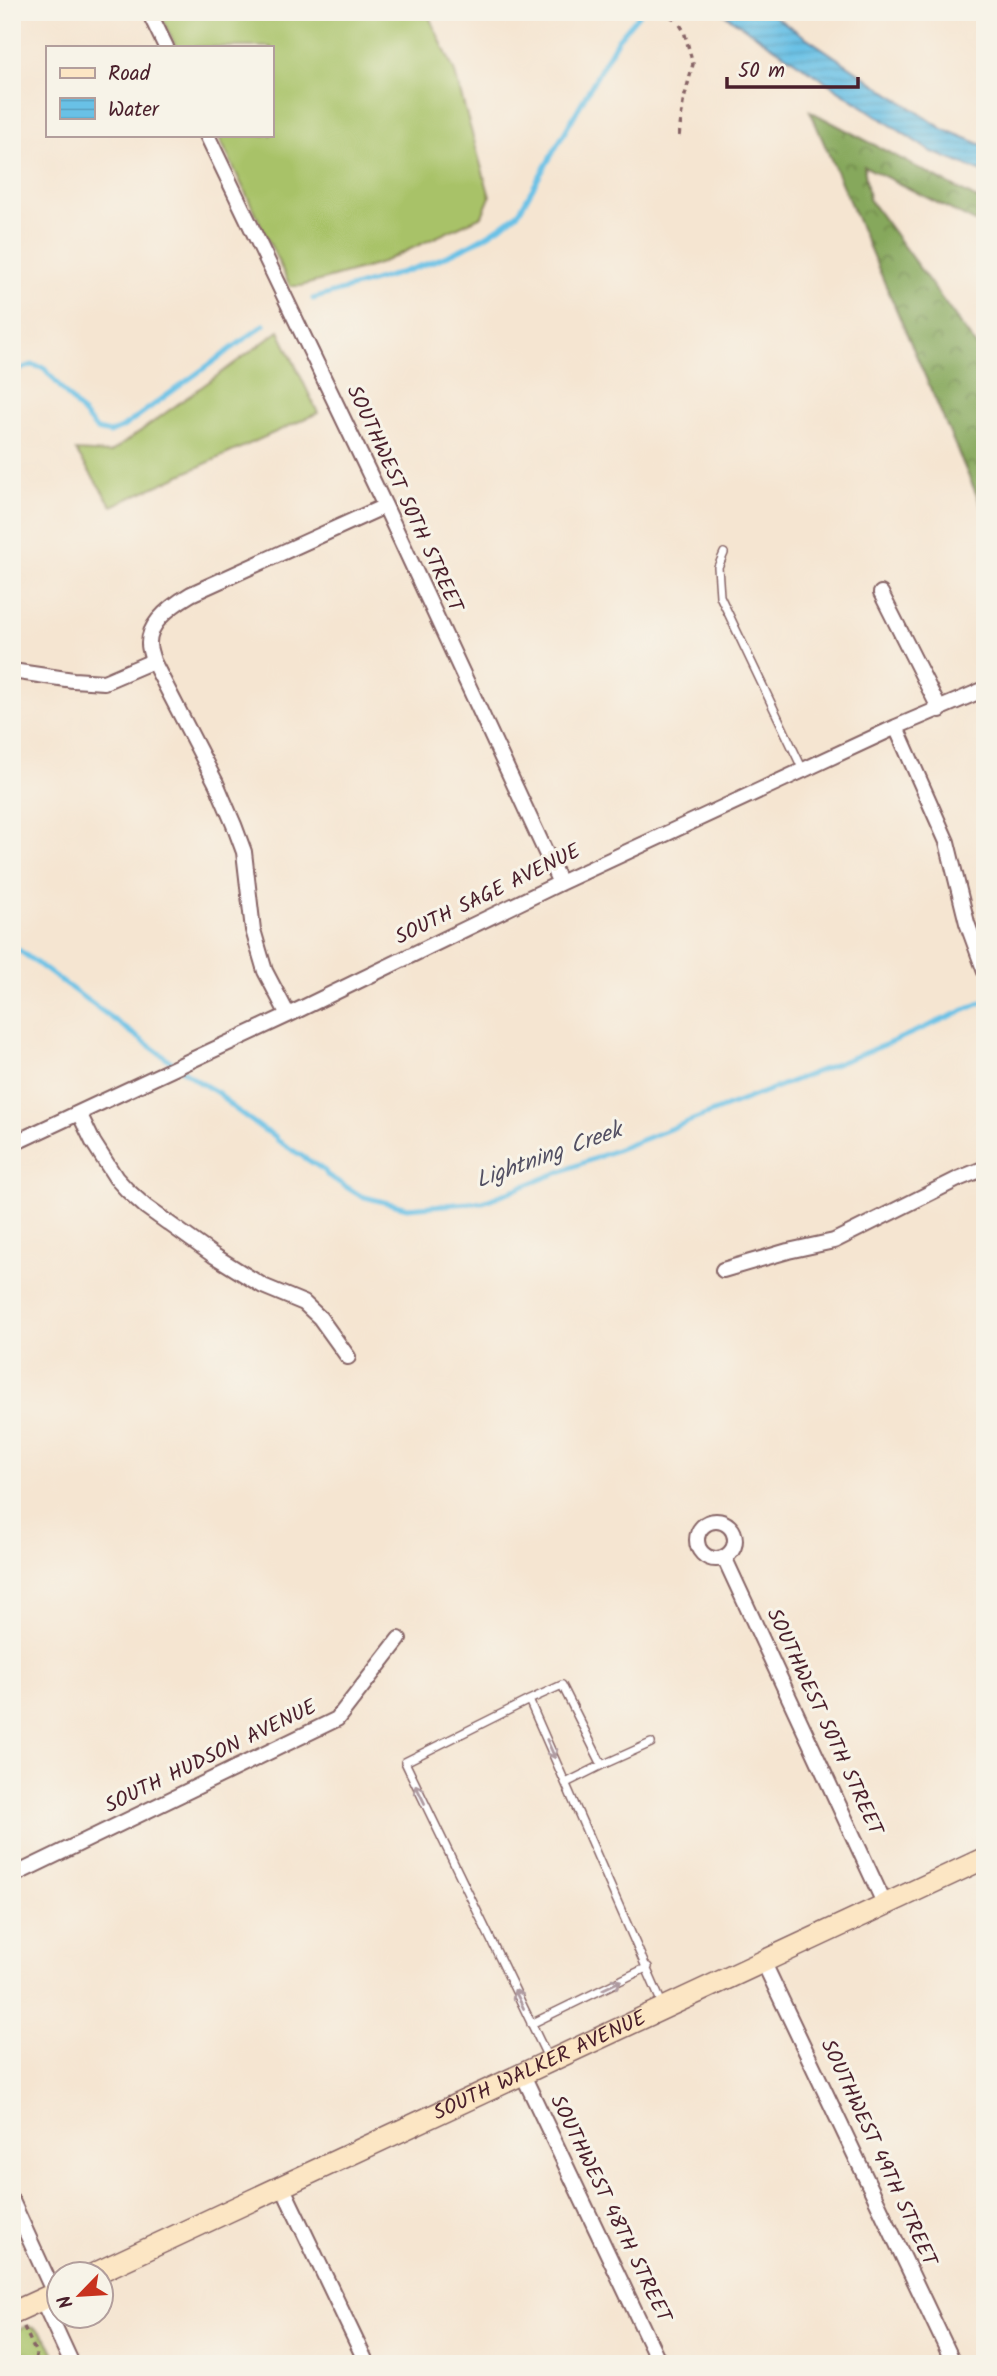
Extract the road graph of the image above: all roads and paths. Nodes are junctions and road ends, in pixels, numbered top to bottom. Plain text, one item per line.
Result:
1 (149, 12) edge
2 (672, 14) edge
3 (166, 46) edge
4 (207, 136) edge
5 (678, 136) dead end
6 (385, 506) junction
7 (724, 553) dead end
8 (881, 593) dead end
9 (153, 661) junction
10 (12, 671) edge
11 (985, 689) edge
12 (940, 710) junction
13 (896, 727) junction
14 (803, 770) junction
15 (560, 883) junction
16 (985, 972) edge
17 (288, 1015) junction
18 (79, 1113) junction
19 (12, 1144) edge
20 (985, 1168) edge
21 (723, 1270) dead end
22 (348, 1357) dead end
23 (724, 1557) dead end
24 (399, 1639) dead end
25 (529, 1700) junction
26 (651, 1742) dead end
27 (602, 1765) junction
28 (566, 1783) junction
29 (985, 1858) edge
30 (12, 1876) edge
31 (885, 1905) junction
32 (764, 1961) junction
33 (648, 1967) junction
34 (664, 2007) junction
35 (531, 2024) junction
36 (549, 2060) junction
37 (522, 2073) junction
38 (282, 2186) junction
39 (12, 2202) edge
40 (116, 2264) edge
41 (46, 2280) edge
42 (46, 2297) edge
43 (15, 2311) edge
44 (62, 2330) edge
45 (35, 2364) edge
46 (72, 2364) edge
47 (367, 2364) edge
48 (660, 2364) edge
49 (954, 2364) edge

1 - 3 street
2 - 5 path
4 - 6 street, SOUTHWEST 50TH STREET
6 - 9 street
6 - 15 street, SOUTHWEST 50TH STREET
7 - 14 lane
8 - 12 street
9 - 10 street
9 - 17 street
11 - 12 street, SOUTH SAGE AVENUE
12 - 13 street, SOUTH SAGE AVENUE
13 - 14 street, SOUTH SAGE AVENUE
13 - 16 street
14 - 15 street, SOUTH SAGE AVENUE
15 - 17 street, SOUTH SAGE AVENUE
17 - 18 street, SOUTH SAGE AVENUE
18 - 19 street, SOUTH SAGE AVENUE
18 - 22 street
20 - 21 street
23 - 31 street, SOUTHWEST 50TH STREET
24 - 30 street, SOUTH HUDSON AVENUE
25 - 27 lane
25 -> 28 lane
35 -> 25 lane
26 - 27 lane
27 - 28 lane
28 - 33 lane
29 - 31 main road, SOUTH WALKER AVENUE
31 - 32 main road, SOUTH WALKER AVENUE
32 - 34 main road, SOUTH WALKER AVENUE
32 - 49 street, SOUTHWEST 49TH STREET
33 - 34 lane
35 -> 33 lane
34 - 36 main road, SOUTH WALKER AVENUE
35 - 36 lane
36 - 37 main road, SOUTH WALKER AVENUE
37 - 38 main road, SOUTH WALKER AVENUE
37 - 48 street, SOUTHWEST 48TH STREET
38 - 40 main road, SOUTH WALKER AVENUE
38 - 47 street
39 - 41 street
42 - 43 main road
43 - 45 path
44 - 46 street

